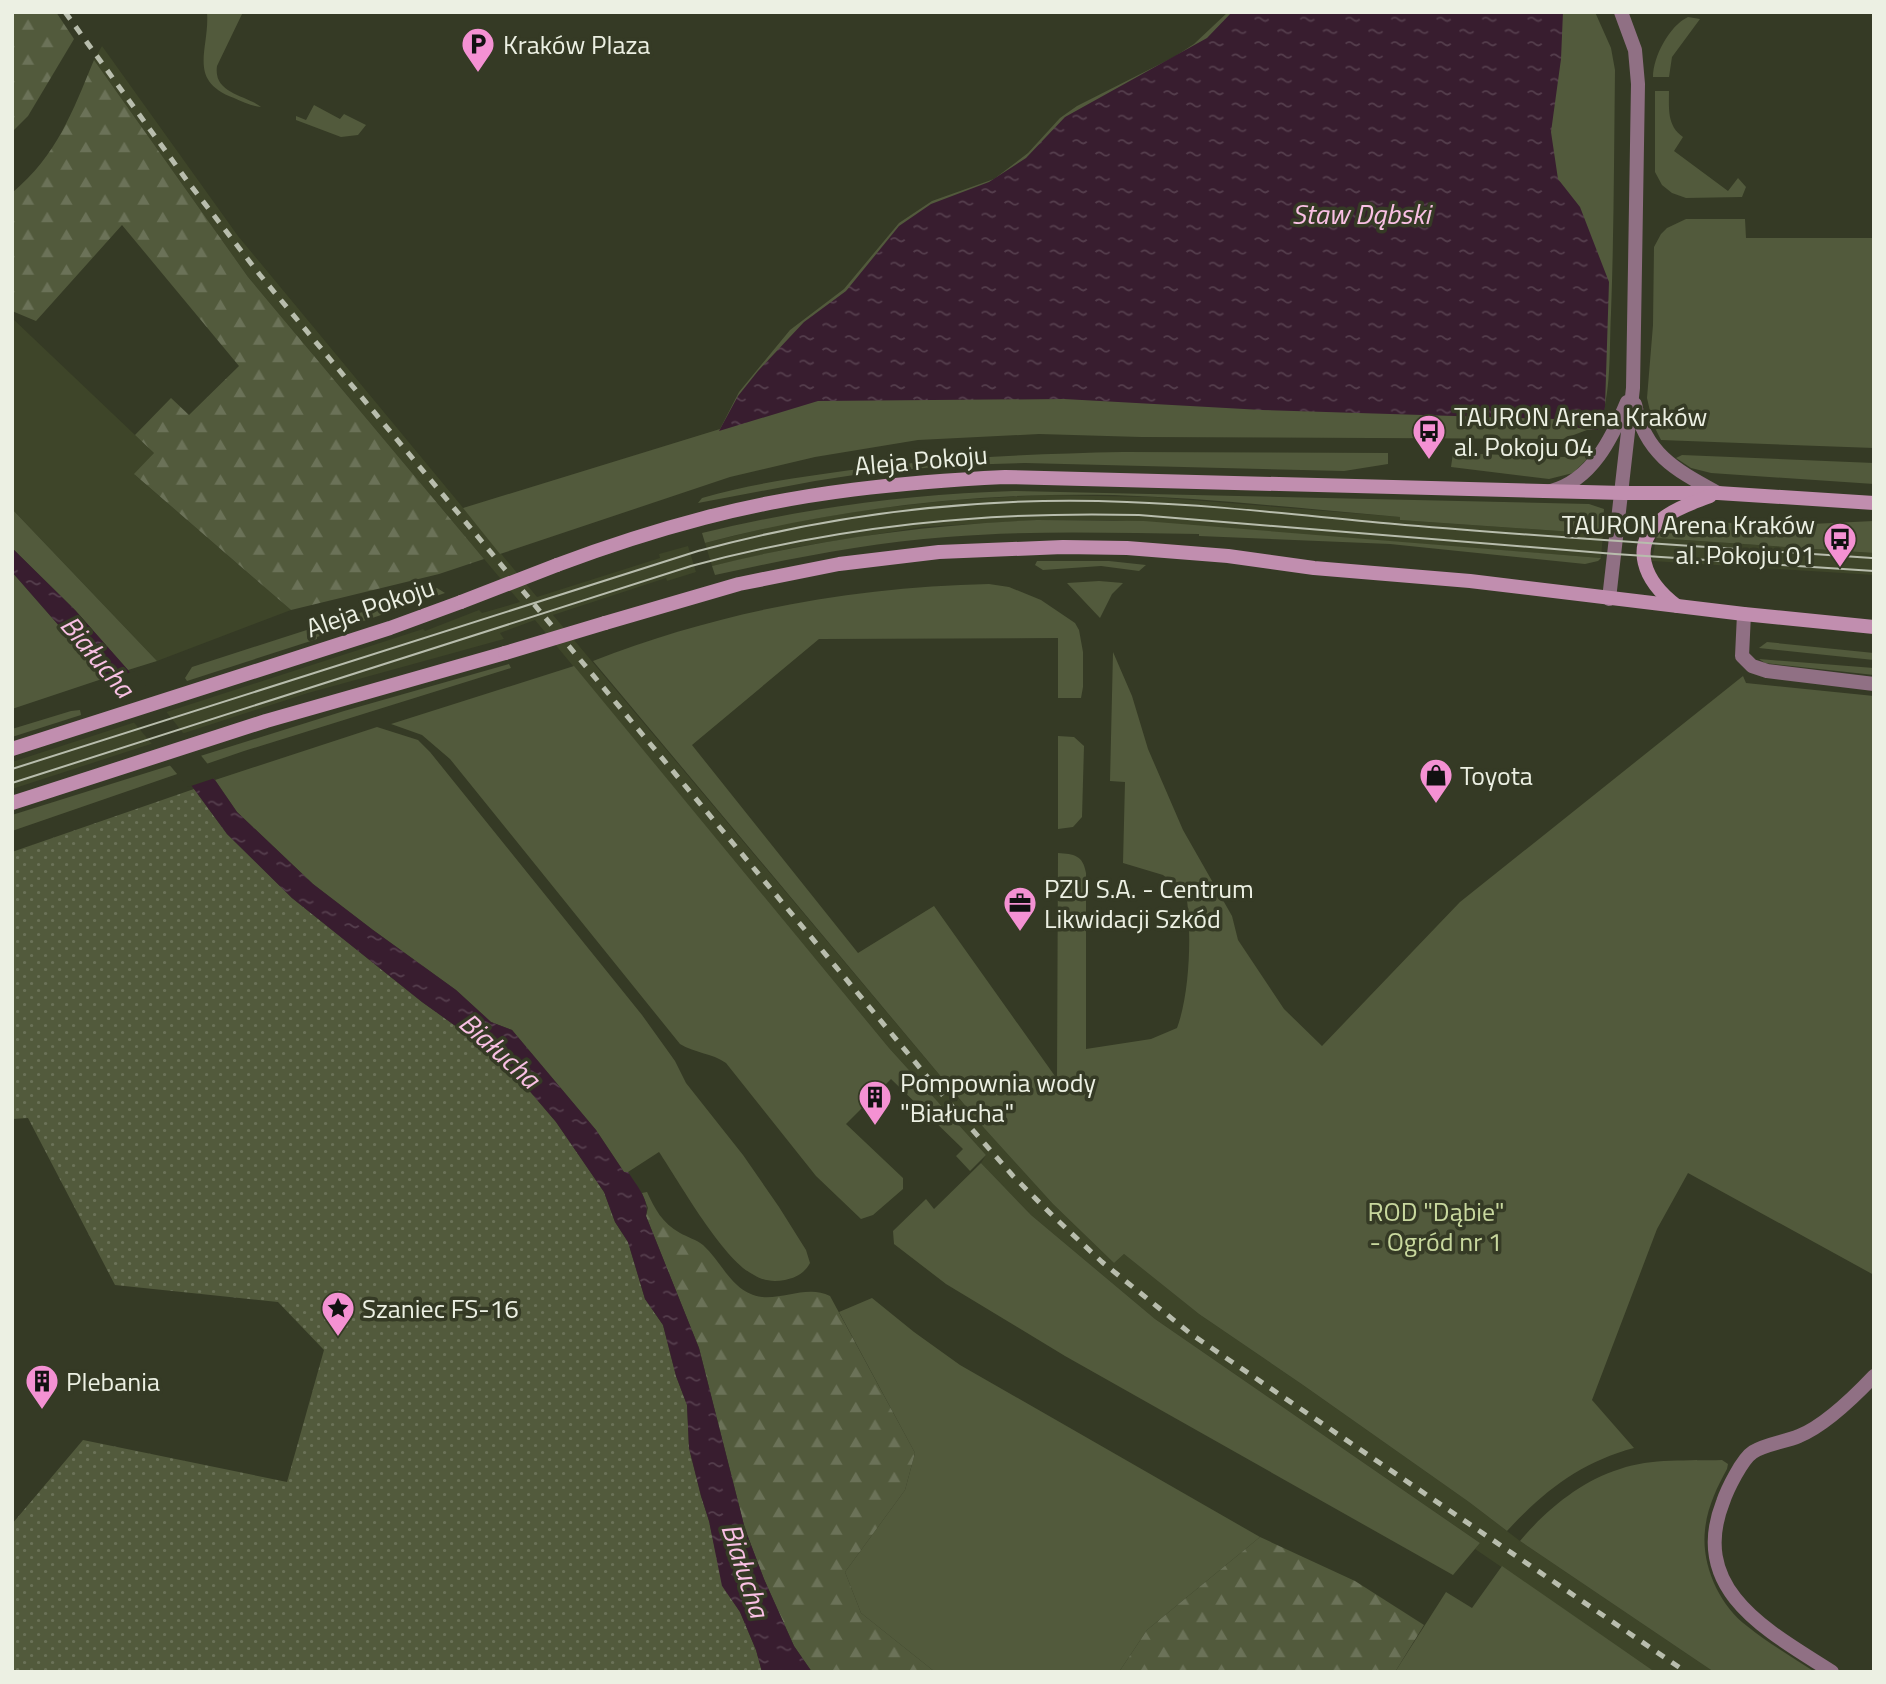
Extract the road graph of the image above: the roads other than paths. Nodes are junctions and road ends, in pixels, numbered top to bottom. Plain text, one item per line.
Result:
1 (1621, 12) edge
2 (1633, 388) junction
3 (1551, 491) junction
4 (1623, 493) junction
5 (1718, 493) junction
6 (1874, 503) edge
7 (1609, 599) junction
8 (1677, 606) junction
9 (1744, 614) junction
10 (1874, 627) edge
11 (1874, 684) edge
12 (12, 749) edge
13 (12, 803) edge
14 (1874, 1376) edge
15 (1832, 1672) edge

1 - 2 street
2 - 3 street
2 - 4 street
2 - 5 street
3 - 4 main road, Aleja Pokoju
3 - 12 main road, Aleja Pokoju, bridge
4 - 5 main road, Aleja Pokoju
4 - 7 street
5 - 6 main road, Aleja Pokoju
5 - 8 main road
7 - 8 main road
7 - 13 main road, bridge
8 - 9 main road
9 - 10 main road
9 - 11 street
14 - 15 street

